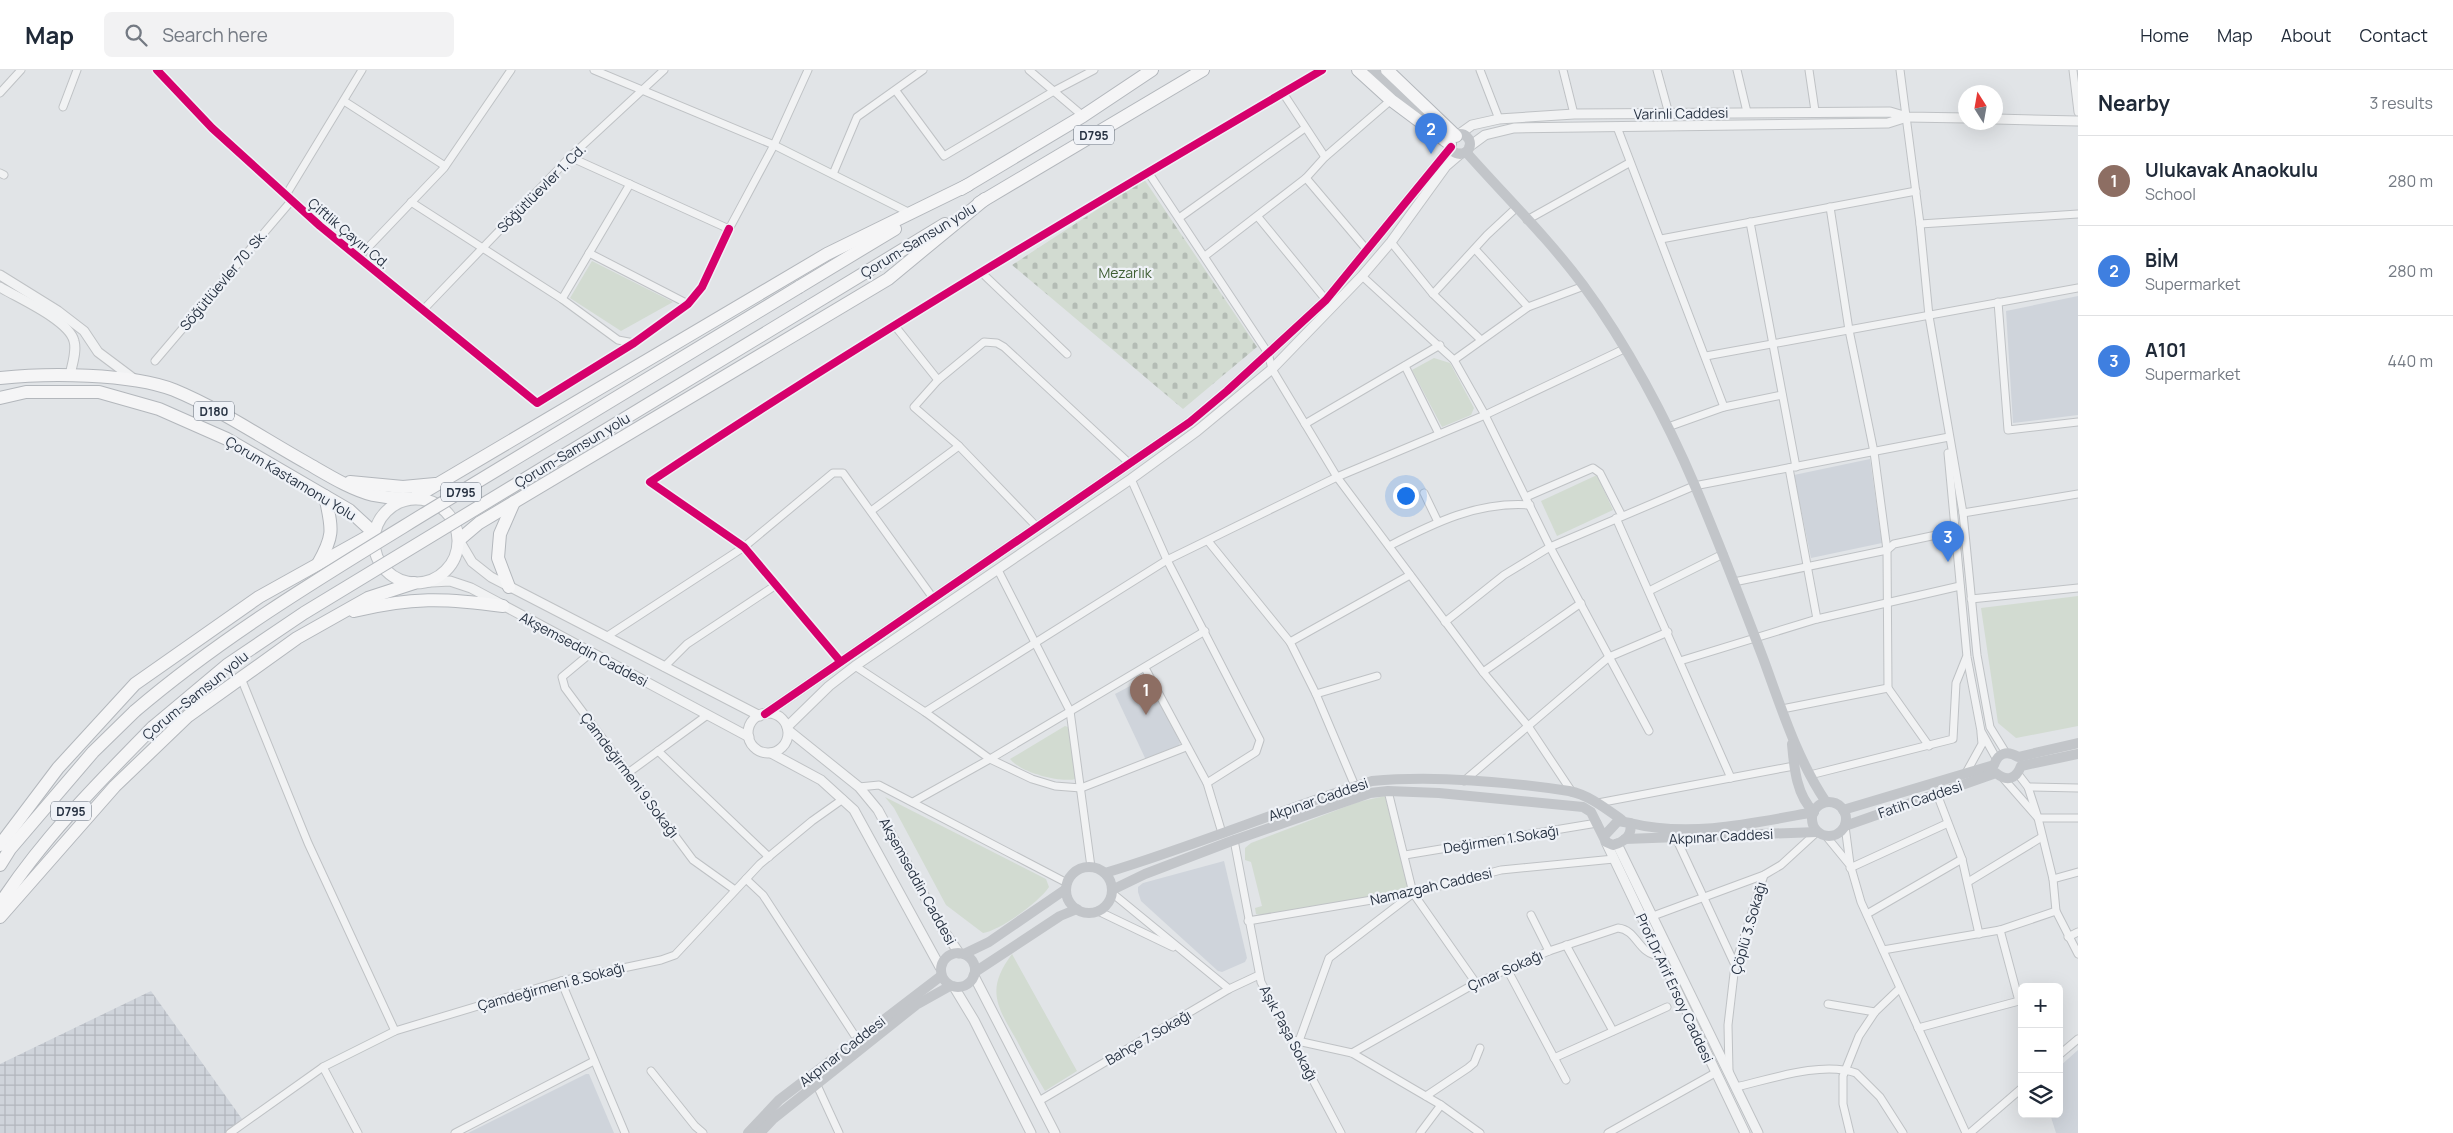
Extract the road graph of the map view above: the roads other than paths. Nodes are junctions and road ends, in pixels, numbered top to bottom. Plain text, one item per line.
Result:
1 (21, 70) edge
2 (78, 70) edge
3 (362, 70) edge
4 (511, 70) edge
5 (594, 70) edge
6 (664, 70) edge
7 (808, 70) edge
8 (923, 70) edge
9 (1029, 70) edge
10 (1094, 70) edge
11 (1152, 70) edge
12 (1203, 70) edge
13 (1214, 70) edge
14 (1322, 70) edge
15 (1358, 70) edge
16 (1374, 70) edge
17 (1387, 70) edge
18 (1480, 70) edge
19 (1563, 70) edge
20 (1658, 70) edge
21 (1737, 70) edge
22 (1809, 70) edge
23 (1900, 70) edge
24 (2073, 70) edge
25 (159, 71) edge
26 (896, 90) junction
27 (643, 91) junction
28 (1054, 91) junction
29 (0, 93) edge
30 (1283, 93) junction
31 (1159, 97) junction
32 (1391, 100) junction
33 (344, 101) junction
34 (63, 107) dead end
35 (1815, 111) junction
36 (1747, 112) junction
37 (2078, 112) edge
38 (1574, 114) junction
39 (1669, 114) junction
40 (1083, 116) junction
41 (1907, 117) junction
42 (1958, 118) edge
43 (1499, 119) junction
44 (2003, 119) edge
45 (2078, 121) edge
46 (1617, 126) junction
47 (1305, 128) junction
48 (1453, 140) junction
49 (774, 145) junction
50 (1465, 151) junction
51 (570, 157) junction
52 (1325, 157) junction
53 (1629, 163) junction
54 (445, 166) junction
55 (1148, 172) junction
56 (833, 174) junction
57 (1306, 178) junction
58 (630, 184) junction
59 (968, 185) junction
60 (1916, 191) junction
61 (289, 198) junction
62 (985, 199) junction
63 (411, 202) junction
64 (1830, 207) junction
65 (1516, 208) junction
66 (911, 213) junction
67 (2078, 214) edge
68 (1258, 217) junction
69 (1179, 218) junction
70 (1527, 220) junction
71 (1750, 222) junction
72 (1920, 224) junction
73 (729, 228) junction
74 (1661, 239) junction
75 (1391, 242) junction
76 (483, 247) junction
77 (1475, 249) junction
78 (1367, 250) junction
79 (589, 253) junction
80 (1204, 256) junction
81 (358, 257) junction
82 (982, 273) junction
83 (0, 275) edge
84 (1362, 276) junction
85 (1584, 286) junction
86 (0, 287) edge
87 (2078, 288) edge
88 (1433, 294) junction
89 (562, 299) junction
90 (1326, 300) junction
91 (1998, 302) junction
92 (688, 304) junction
93 (1528, 307) junction
94 (423, 310) junction
95 (1930, 316) junction
96 (895, 326) junction
97 (1849, 330) junction
98 (1480, 339) junction
99 (634, 344) junction
100 (1773, 344) junction
101 (1440, 345) junction
102 (1624, 349) junction
103 (1067, 354) dead end
104 (1268, 354) junction
105 (1706, 356) junction
106 (1454, 360) junction
107 (155, 361) dead end
108 (1405, 366) junction
109 (1272, 370) junction
110 (70, 375) junction
111 (0, 378) edge
112 (938, 380) junction
113 (136, 381) junction
114 (1782, 395) junction
115 (0, 398) edge
116 (1724, 407) junction
117 (1485, 415) junction
118 (2078, 422) edge
119 (1305, 424) junction
120 (1668, 427) junction
121 (1439, 434) junction
122 (1948, 437) junction
123 (959, 446) junction
124 (1874, 452) junction
125 (1130, 463) junction
126 (1793, 468) junction
127 (1337, 477) junction
128 (1130, 479) junction
129 (337, 480) junction
130 (440, 483) junction
131 (1694, 486) junction
132 (1424, 492) dead end
133 (2078, 494) edge
134 (325, 496) junction
135 (1526, 497) junction
136 (414, 498) junction
137 (514, 502) junction
138 (1530, 505) junction
139 (871, 511) junction
140 (1963, 513) junction
141 (1619, 517) junction
142 (1438, 522) junction
143 (1036, 526) junction
144 (1955, 531) junction
145 (374, 533) junction
146 (459, 540) junction
147 (1208, 541) junction
148 (1389, 546) junction
149 (744, 547) junction
150 (1550, 547) junction
151 (1888, 550) junction
152 (1723, 554) junction
153 (1167, 560) junction
154 (318, 564) junction
155 (1808, 568) junction
156 (998, 570) junction
157 (1410, 575) junction
158 (1734, 582) junction
159 (414, 584) junction
160 (776, 585) junction
161 (509, 586) junction
162 (1960, 586) junction
163 (2078, 588) edge
164 (1649, 591) junction
165 (933, 598) junction
166 (1971, 599) junction
167 (1887, 602) junction
168 (1581, 603) junction
169 (504, 606) junction
170 (340, 614) junction
171 (1817, 619) junction
172 (1446, 622) junction
173 (1205, 631) junction
174 (1668, 632) junction
175 (606, 637) junction
176 (1755, 637) junction
177 (1290, 642) junction
178 (1034, 644) junction
179 (592, 652) junction
180 (1609, 657) junction
181 (1967, 657) junction
182 (840, 661) junction
183 (1680, 661) junction
184 (664, 666) junction
185 (854, 666) junction
186 (1145, 668) junction
187 (1483, 672) junction
188 (1377, 676) dead end
189 (241, 678) junction
190 (1888, 688) junction
191 (1316, 694) junction
192 (1782, 709) junction
193 (1070, 711) junction
194 (925, 712) junction
195 (762, 715) junction
196 (706, 716) junction
197 (1528, 726) junction
198 (787, 729) junction
199 (1649, 731) dead end
200 (1981, 731) junction
201 (1791, 735) junction
202 (749, 737) junction
203 (2078, 743) edge
204 (1928, 746) junction
205 (1186, 747) junction
206 (658, 751) junction
207 (771, 753) junction
208 (2006, 753) junction
209 (2078, 754) edge
210 (990, 759) junction
211 (1794, 766) junction
212 (2019, 766) junction
213 (1997, 769) junction
214 (628, 773) junction
215 (1810, 775) junction
216 (1964, 775) junction
217 (1731, 778) junction
218 (1464, 781) junction
219 (1207, 783) junction
220 (1355, 786) junction
221 (860, 787) junction
222 (2028, 787) junction
223 (1081, 788) junction
224 (2078, 788) edge
225 (1388, 791) junction
226 (1572, 792) junction
227 (1936, 794) junction
228 (843, 799) junction
229 (913, 802) junction
230 (1826, 802) junction
231 (1598, 803) junction
232 (1844, 810) junction
233 (1814, 812) junction
234 (2038, 818) junction
235 (2078, 818) edge
236 (1626, 822) junction
237 (1597, 823) junction
238 (1946, 824) junction
239 (1845, 826) junction
240 (1222, 832) junction
241 (1822, 834) junction
242 (2042, 837) junction
243 (1676, 838) junction
244 (1605, 839) junction
245 (1234, 840) junction
246 (1621, 842) junction
247 (0, 845) edge
248 (1405, 855) junction
249 (769, 856) junction
250 (1614, 859) junction
251 (1962, 859) junction
252 (0, 865) edge
253 (1850, 866) junction
254 (1091, 867) junction
255 (2078, 872) edge
256 (1105, 873) junction
257 (1764, 875) junction
258 (746, 879) junction
259 (2053, 879) junction
260 (1968, 882) junction
261 (1067, 886) junction
262 (735, 890) junction
263 (1112, 892) junction
264 (1413, 893) junction
265 (1702, 897) junction
266 (0, 904) edge
267 (1077, 909) junction
268 (1098, 911) junction
269 (2056, 911) junction
270 (1867, 914) junction
271 (1531, 915) dead end
272 (1653, 916) junction
273 (0, 917) edge
274 (1248, 921) junction
275 (2000, 930) junction
276 (2078, 932) edge
277 (1979, 934) junction
278 (2068, 937) junction
279 (1566, 945) junction
280 (1883, 950) junction
281 (1549, 951) junction
282 (962, 953) junction
283 (1184, 953) junction
284 (2078, 954) edge
285 (1660, 956) junction
286 (1735, 965) junction
287 (1507, 970) junction
288 (941, 972) junction
289 (975, 974) junction
290 (1259, 975) junction
291 (561, 981) junction
292 (1476, 983) junction
293 (952, 986) junction
294 (1229, 989) junction
295 (1899, 989) junction
296 (1828, 1004) dead end
297 (1667, 1007) dead end
298 (1875, 1012) junction
299 (1918, 1028) junction
300 (395, 1031) junction
301 (1613, 1031) junction
302 (858, 1039) junction
303 (2078, 1039) edge
304 (1296, 1040) junction
305 (1480, 1048) dead end
306 (2063, 1052) edge
307 (1352, 1053) junction
308 (1554, 1058) junction
309 (594, 1061) junction
310 (323, 1068) junction
311 (651, 1071) dead end
312 (1729, 1071) junction
313 (1846, 1071) junction
314 (1716, 1073) junction
315 (1566, 1080) dead end
316 (816, 1084) junction
317 (1736, 1087) junction
318 (2018, 1091) edge
319 (1426, 1096) junction
320 (1039, 1101) junction
321 (1441, 1105) junction
322 (230, 1133) edge
323 (358, 1133) edge
324 (455, 1133) edge
325 (625, 1133) edge
326 (703, 1133) edge
327 (748, 1133) edge
328 (760, 1133) edge
329 (839, 1133) edge
330 (1031, 1133) edge
331 (1055, 1133) edge
332 (1341, 1133) edge
333 (1420, 1133) edge
334 (1480, 1133) edge
335 (1608, 1133) edge
336 (1745, 1133) edge
337 (1758, 1133) edge
338 (1850, 1133) edge
339 (1902, 1133) edge
340 (1966, 1133) edge
341 (1970, 1133) edge

1 - 29 street
2 - 34 street
3 - 33 street, Söğütlüevler 70. Sk.
4 - 54 street
5 - 27 street
6 - 27 street, Söğütlüevler 1. Cd.
7 - 49 street
8 - 26 street
9 - 28 street
10 - 28 street
11 - 40 highway, Çorum-Samsun yolu / D795
12 - 31 highway, Çorum-Samsun yolu / D795
13 - 31 highway
14 - 30 street
15 - 32 highway
16 - 48 main road
17 - 48 highway
18 - 43 street
19 - 38 street
20 - 39 street
21 - 36 street
22 - 35 street
23 - 41 street
24 - 37 street
25 - 61 street, Çiftlik Çayırı Cd.
26 - 28 street
26 - 56 street
27 - 49 street
27 - 51 street, Söğütlüevler 1. Cd.
28 - 40 street
30 - 47 street
30 - 55 street
31 - 62 highway, Çorum-Samsun yolu / D795
32 - 48 highway
32 - 52 street
33 - 54 street
33 - 61 street, Söğütlüevler 70. Sk.
35 - 36 street, Varinli Caddesi
35 - 41 street, Varinli Caddesi
36 - 39 street, Varinli Caddesi
38 - 39 street, Varinli Caddesi
38 - 43 street, Varinli Caddesi
40 - 59 highway, Çorum-Samsun yolu / D795
41 - 42 street, Varinli Caddesi
41 - 46 street, Varinli Caddesi
41 - 60 street
43 - 48 street, Varinli Caddesi
44 - 45 street
46 - 50 street, Varinli Caddesi
46 - 53 street
47 - 52 street
47 - 69 street
48 - 50 main road
48 - 50 main road
48 - 78 street
49 - 56 street
49 - 73 street
50 - 65 main road
50 - 75 street, Varinli Caddesi
51 - 58 street
51 - 76 street, Söğütlüevler 1. Cd.
52 - 57 street
53 - 70 street
53 - 74 street
54 - 63 street
55 - 69 street
55 - 82 street
56 - 66 street
57 - 68 street
57 - 78 street
58 - 73 street
58 - 79 street
59 - 66 highway
59 - 252 highway, Çorum-Samsun yolu / D795, bridge
60 - 64 street
60 - 72 street
61 - 81 street, Çiftlik Çayırı Cd.
61 - 107 street, Söğütlüevler 70. Sk.
62 - 137 highway
62 - 266 highway, Çorum-Samsun yolu / D795, bridge
63 - 76 street
63 - 81 street
64 - 71 street
64 - 97 street
65 - 70 main road
65 - 77 street
66 - 130 highway
67 - 72 street
68 - 80 street
68 - 90 street
69 - 80 street
70 - 85 main road
71 - 74 street
71 - 100 street
72 - 95 street
73 - 92 street
74 - 105 street
75 - 84 street, Varinli Caddesi
75 - 88 street
76 - 89 street
76 - 94 street, Söğütlüevler 1. Cd.
77 - 88 street
77 - 93 street
78 - 90 street
79 - 89 street
79 - 92 street
80 - 104 street
81 - 94 street, Çiftlik Çayırı Cd.
82 - 96 street
82 - 103 street
83 - 113 street
84 - 101 street
84 - 109 street, Varinli Caddesi
85 - 93 street
85 - 102 main road
86 - 110 street
87 - 91 street
88 - 98 street
89 - 99 street
90 - 104 street
91 - 95 street
91 - 118 street
92 - 99 street
93 - 98 street
94 - 99 street, Çiftlik Çayırı Cd.
95 - 97 street
95 - 122 street
96 - 112 street
96 - 149 street
97 - 100 street
97 - 124 street
98 - 106 street
100 - 105 street
100 - 114 street
101 - 106 street
101 - 108 street
102 - 117 street
102 - 120 main road
104 - 109 street
104 - 125 street
105 - 116 street
106 - 117 street
108 - 119 street
108 - 121 street
109 - 119 street
109 - 128 street, Varinli Caddesi
110 - 111 highway, Çorum Kastamonu Yolu / D180
110 - 113 highway, Çorum Kastamonu Yolu / D180
112 - 123 street
112 - 125 street
113 - 129 highway, Çorum Kastamonu Yolu / D180
114 - 116 street
114 - 126 street
115 - 134 highway, Çorum Kastamonu Yolu / D180
116 - 120 street
117 - 121 street
117 - 135 street
119 - 127 street
120 - 131 main road
121 - 127 street
122 - 124 street
122 - 140 street
122 - 144 street
123 - 139 street
123 - 143 street
124 - 126 street
124 - 151 street
125 - 143 street
126 - 131 street
126 - 155 street
127 - 147 street
127 - 148 street
128 - 153 street
128 - 156 street, Varinli Caddesi
129 - 130 highway
129 - 136 highway, Çorum Kastamonu Yolu / D180
130 - 136 highway
131 - 141 street
131 - 152 main road
132 - 142 street
133 - 140 street
134 - 145 highway, Çorum Kastamonu Yolu / D180
134 - 154 highway
135 - 138 street
135 - 141 street
136 - 145 main road
136 - 146 main road
137 - 146 highway
137 - 161 highway
138 - 142 street
138 - 150 street
139 - 149 street
139 - 165 street
140 - 166 street
141 - 150 street
141 - 164 street
142 - 148 street
143 - 165 street
144 - 151 street
144 - 162 street
145 - 154 highway
145 - 159 main road
146 - 159 main road
146 - 161 street, Akşemseddin Caddesi
147 - 153 street
147 - 177 street
148 - 157 street
149 - 160 street
149 - 175 street
150 - 168 street
150 - 172 street
151 - 155 street
151 - 167 street
152 - 158 main road
152 - 164 street
153 - 173 street
153 - 178 street
154 - 247 highway
155 - 158 street
155 - 171 street
156 - 178 street
156 - 185 street, Varinli Caddesi
157 - 172 street
157 - 177 street
158 - 176 main road
159 - 169 street, Akşemseddin Caddesi
159 - 170 highway
160 - 182 street
160 - 184 street
161 - 175 street, Akşemseddin Caddesi
162 - 167 street
162 - 181 street
163 - 166 street
164 - 174 street
165 - 182 street
166 - 208 street
167 - 171 street
167 - 190 street
168 - 180 street
168 - 187 street
169 - 170 highway
169 - 179 street, Akşemseddin Caddesi
170 - 189 highway
171 - 176 street
172 - 187 street
173 - 186 street
173 - 219 street
174 - 180 street
174 - 183 street
175 - 184 street, Akşemseddin Caddesi
176 - 183 street
176 - 192 main road
177 - 191 street
178 - 193 street
178 - 194 street
179 - 196 street, Akşemseddin Caddesi
179 - 214 street, Çamdeğirmeni 9.Sokağı
180 - 197 street
180 - 199 street
181 - 200 street
181 - 204 street
182 - 195 street
183 - 217 street
184 - 195 street, Akşemseddin Caddesi
185 - 194 street
185 - 198 street, Varinli Caddesi
186 - 193 street
186 - 205 street
187 - 197 street
188 - 191 street
189 - 273 highway
189 - 300 street
190 - 192 street
190 - 204 street
191 - 220 street
192 - 201 main road
193 - 210 street
193 - 223 street
194 - 210 street
195 - 198 street
195 - 202 street
196 - 202 street, Akşemseddin Caddesi
196 - 206 street
197 - 218 street
197 - 226 street
198 - 207 street
198 - 221 street, Akşemseddin Caddesi
200 - 213 street
200 - 216 street
201 - 211 main road
201 - 215 main road
202 - 207 street
203 - 212 main road, Fatih Caddesi
204 - 215 street
205 - 219 street
205 - 223 street
206 - 214 street
206 - 249 street
207 - 228 street, Akşemseddin Caddesi
208 - 212 main road
208 - 213 main road, Fatih Caddesi
209 - 212 main road, Fatih Caddesi
210 - 223 street
210 - 229 street
211 - 217 street
211 - 233 main road
212 - 213 main road, Fatih Caddesi
212 - 222 street
213 - 216 main road, Fatih Caddesi
213 - 227 main road, Fatih Caddesi
213 - 234 street
214 - 262 street, Çamdeğirmeni 9.Sokağı
215 - 230 main road
216 - 232 main road, Fatih Caddesi
217 - 231 street
218 - 220 main road, Akpınar Caddesi
218 - 226 main road, Akpınar Caddesi
219 - 240 street
220 - 240 main road, Akpınar Caddesi
221 - 229 street
221 - 282 street, Akşemseddin Caddesi
222 - 224 street
222 - 234 street
223 - 254 street
225 - 237 main road, Akpınar Caddesi
225 - 245 main road, Akpınar Caddesi
225 - 248 street
226 - 231 main road, Akpınar Caddesi
227 - 238 street
227 - 239 main road, Fatih Caddesi
228 - 249 street, Çamdeğirmeni 8.Sokağı
228 - 288 street, Akşemseddin Caddesi
229 - 261 street
230 - 232 main road
230 - 233 main road
231 - 236 main road, Akpınar Caddesi
232 - 239 main road
233 - 236 main road, Akpınar Caddesi
233 - 241 main road
234 - 235 street
234 - 242 street
236 - 244 main road
236 - 246 main road
237 - 244 main road, Akpınar Caddesi
237 - 248 street, Değirmen 1.Sokağı
238 - 251 street
238 - 253 street
239 - 241 main road
239 - 253 street
240 - 256 main road, Akpınar Caddesi
241 - 243 main road, Akpınar Caddesi
241 - 253 street
241 - 257 street
242 - 259 street
242 - 260 street
243 - 246 main road, Akpınar Caddesi
243 - 265 street
244 - 246 main road, Akpınar Caddesi
244 - 250 street, Prof.Dr.Arif Ersoy Caddesi
245 - 263 main road, Akpınar Caddesi
245 - 274 street, Aşık Paşa Sokağı
246 - 272 street, Prof.Dr.Arif Ersoy Caddesi
248 - 264 street
249 - 258 street, Çamdeğirmeni 8.Sokağı
250 - 264 street, Namazgah Caddesi
250 - 285 street, Prof.Dr.Arif Ersoy Caddesi
251 - 260 street
251 - 270 street
253 - 270 street
254 - 256 main road
254 - 261 main road
255 - 259 street
256 - 263 main road
257 - 265 street
257 - 286 street, Çöplü 3.Sokağı
258 - 262 street, Çamdeğirmeni 8.Sokağı
258 - 302 street
259 - 269 street
260 - 277 street
261 - 267 main road
261 - 282 main road
262 - 291 street, Çamdeğirmeni 8.Sokağı
263 - 268 main road
263 - 283 street
264 - 274 street, Namazgah Caddesi
264 - 292 street
264 - 304 street
265 - 272 street
265 - 286 street
267 - 268 main road
267 - 289 main road
268 - 283 street
269 - 275 street
269 - 278 street
270 - 280 street
271 - 281 street
272 - 312 street, Prof.Dr.Arif Ersoy Caddesi
274 - 290 street, Aşık Paşa Sokağı
275 - 277 street
275 - 299 street
276 - 278 street
277 - 280 street
278 - 284 street
279 - 281 street, Çınar Sokağı
279 - 285 street, Çınar Sokağı
279 - 301 street
280 - 295 street
281 - 287 street, Çınar Sokağı
282 - 288 main road
282 - 289 main road
283 - 294 street
285 - 314 street, Prof.Dr.Arif Ersoy Caddesi
286 - 312 street, Çöplü 3.Sokağı
287 - 292 street, Çınar Sokağı
287 - 308 street
288 - 293 main road
288 - 302 main road, Akpınar Caddesi
289 - 293 main road
289 - 320 street
290 - 294 street, Bahçe 7.Sokağı
290 - 304 street, Aşık Paşa Sokağı
291 - 300 street, Çamdeğirmeni 8.Sokağı
291 - 309 street
292 - 307 street, Çınar Sokağı
293 - 316 main road, Akpınar Caddesi
293 - 330 street
294 - 320 street, Bahçe 7.Sokağı
295 - 298 street
295 - 299 street
296 - 298 street
297 - 301 street
298 - 313 street
299 - 340 street
300 - 310 street, Çamdeğirmeni 8.Sokağı
301 - 308 street
302 - 327 main road, Akpınar Caddesi
303 - 306 street
304 - 307 street
304 - 332 street, Aşık Paşa Sokağı
305 - 319 street
307 - 319 street
308 - 315 street
309 - 324 street
309 - 325 street
310 - 322 street, Çamdeğirmeni 8.Sokağı
310 - 323 street
311 - 326 street
312 - 317 street, Prof.Dr.Arif Ersoy Caddesi
313 - 317 street
313 - 338 street
313 - 339 street
314 - 335 street
314 - 336 street, Prof.Dr.Arif Ersoy Caddesi
316 - 328 main road, Akpınar Caddesi
316 - 329 street
317 - 337 street, Prof.Dr.Arif Ersoy Caddesi
318 - 341 street
319 - 321 street
320 - 331 street
321 - 333 street
321 - 334 street

